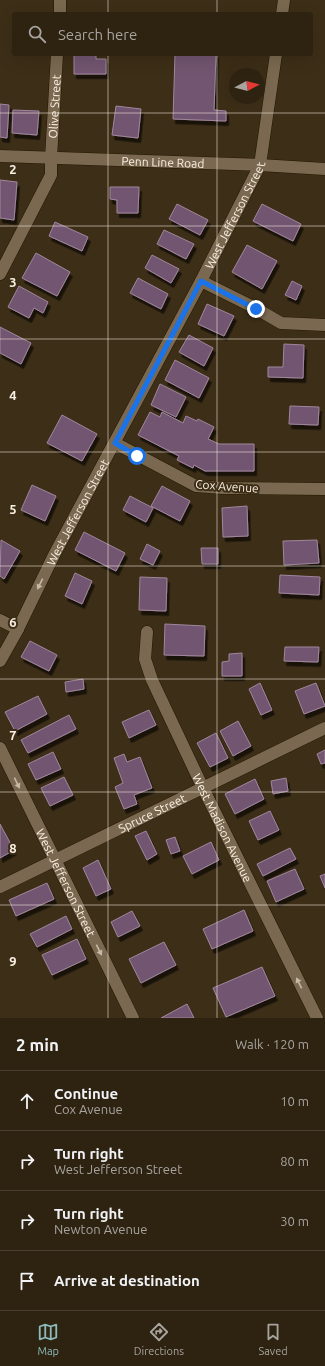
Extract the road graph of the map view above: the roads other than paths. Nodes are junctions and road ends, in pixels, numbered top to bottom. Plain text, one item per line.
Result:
1 (60, 0) edge
2 (284, 0) edge
3 (60, 12) edge
4 (282, 12) edge
5 (57, 56) edge
6 (276, 56) edge
7 (0, 156) edge
8 (51, 158) junction
9 (260, 165) junction
10 (325, 169) edge
11 (0, 274) edge
12 (201, 281) junction
13 (325, 325) edge
14 (115, 443) junction
15 (325, 489) edge
16 (0, 620) edge
17 (18, 629) junction
18 (147, 632) dead end
19 (0, 661) edge
20 (325, 728) edge
21 (0, 748) edge
22 (203, 788) junction
23 (55, 860) junction
24 (0, 887) edge
25 (133, 1018) edge
26 (317, 1018) edge

1 - 3 street
2 - 4 street
5 - 8 street, Olive Street
6 - 9 street, West Jefferson Street
7 - 8 street, Penn Line Road
8 - 9 street, Penn Line Road
8 - 11 street, Olive Street
9 - 10 street, Penn Line Road
9 - 12 street, West Jefferson Street
12 - 13 street
12 - 14 street, West Jefferson Street
14 - 15 street, Cox Avenue
14 -> 17 street, West Jefferson Street
16 - 17 street
17 - 19 street, West Jefferson Street
18 - 22 street, West Madison Avenue
20 - 22 street, Spruce Street
21 -> 23 street, West Jefferson Street
22 - 23 street, Spruce Street
26 -> 22 street, West Madison Avenue
23 - 24 street, Spruce Street
23 -> 25 street, West Jefferson Street

